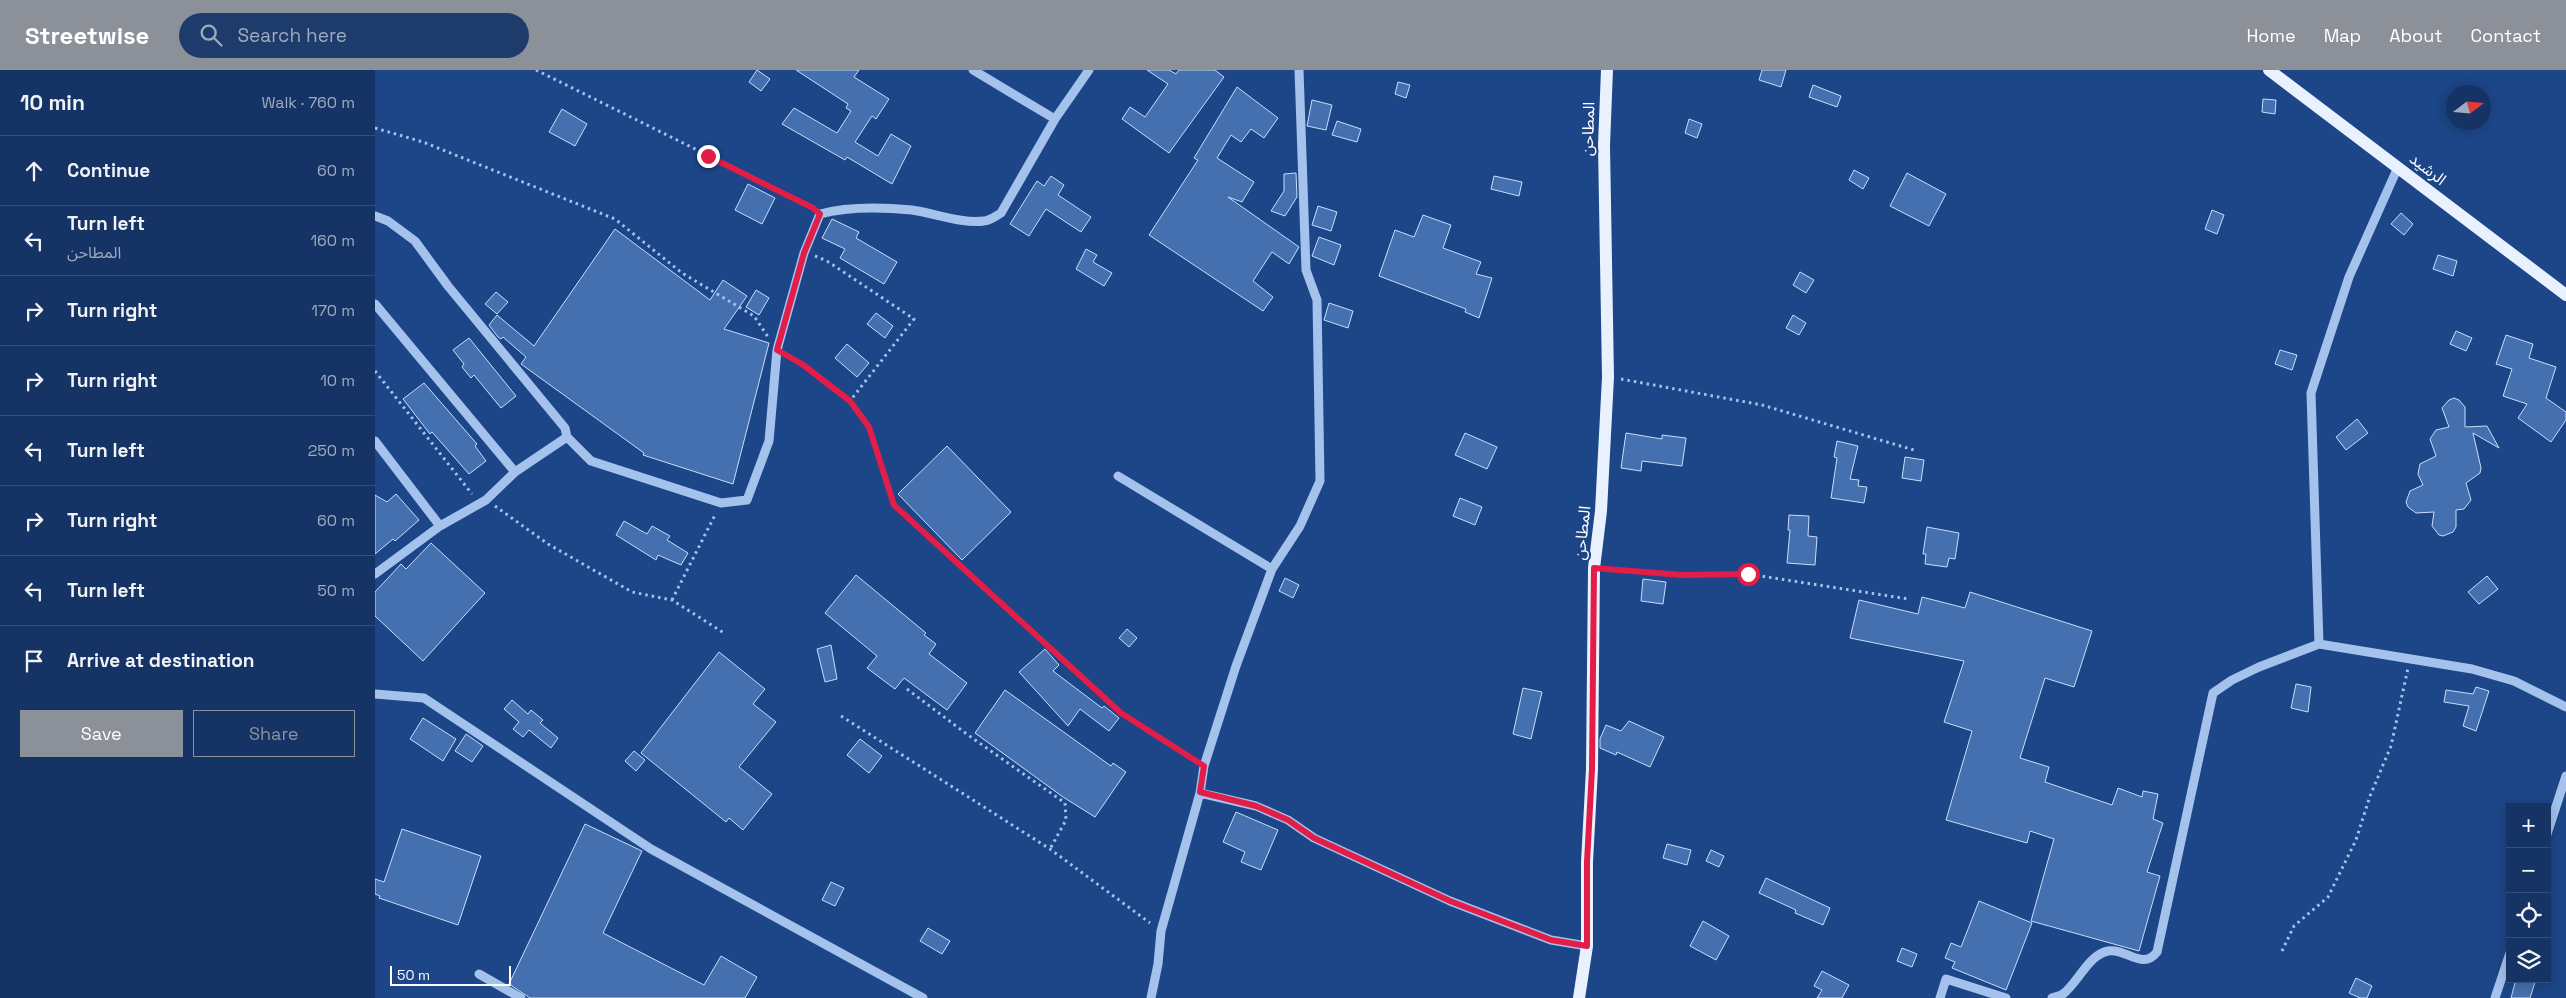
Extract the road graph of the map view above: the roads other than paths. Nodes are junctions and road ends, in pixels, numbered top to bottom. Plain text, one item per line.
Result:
1 (973, 70) edge
2 (1089, 70) edge
3 (1299, 70) edge
4 (1607, 70) edge
5 (2269, 70) edge
6 (1055, 119) junction
7 (2398, 167) junction
8 (375, 216) edge
9 (2566, 295) edge
10 (375, 304) edge
11 (567, 438) junction
12 (375, 441) edge
13 (515, 472) junction
14 (1118, 476) dead end
15 (440, 526) junction
16 (1272, 569) junction
17 (375, 574) edge
18 (2319, 644) junction
19 (375, 694) edge
20 (2566, 707) edge
21 (2566, 776) edge
22 (1200, 792) junction
23 (2551, 822) edge
24 (1587, 946) junction
25 (2506, 965) edge
26 (479, 974) dead end
27 (521, 998) edge
28 (923, 998) edge
29 (1151, 998) edge
30 (1579, 998) edge
31 (1940, 998) edge
32 (2006, 998) edge
33 (2052, 998) edge
34 (2495, 998) edge

1 - 6 street
2 - 6 street
3 - 16 street
4 - 24 main road, المطاحن
5 - 7 main road, الرشيد
6 - 11 street
7 - 9 main road, الرشيد
7 - 18 street
8 - 11 street
10 - 13 street
11 - 13 street
12 - 15 street
13 - 15 street
14 - 16 street
15 - 17 street
16 - 22 street
18 - 20 street
18 - 33 street
19 - 28 street
21 - 23 street
22 - 24 street
22 - 29 street
24 - 30 main road, المطاحن
25 - 34 street
26 - 27 street
31 - 32 street

